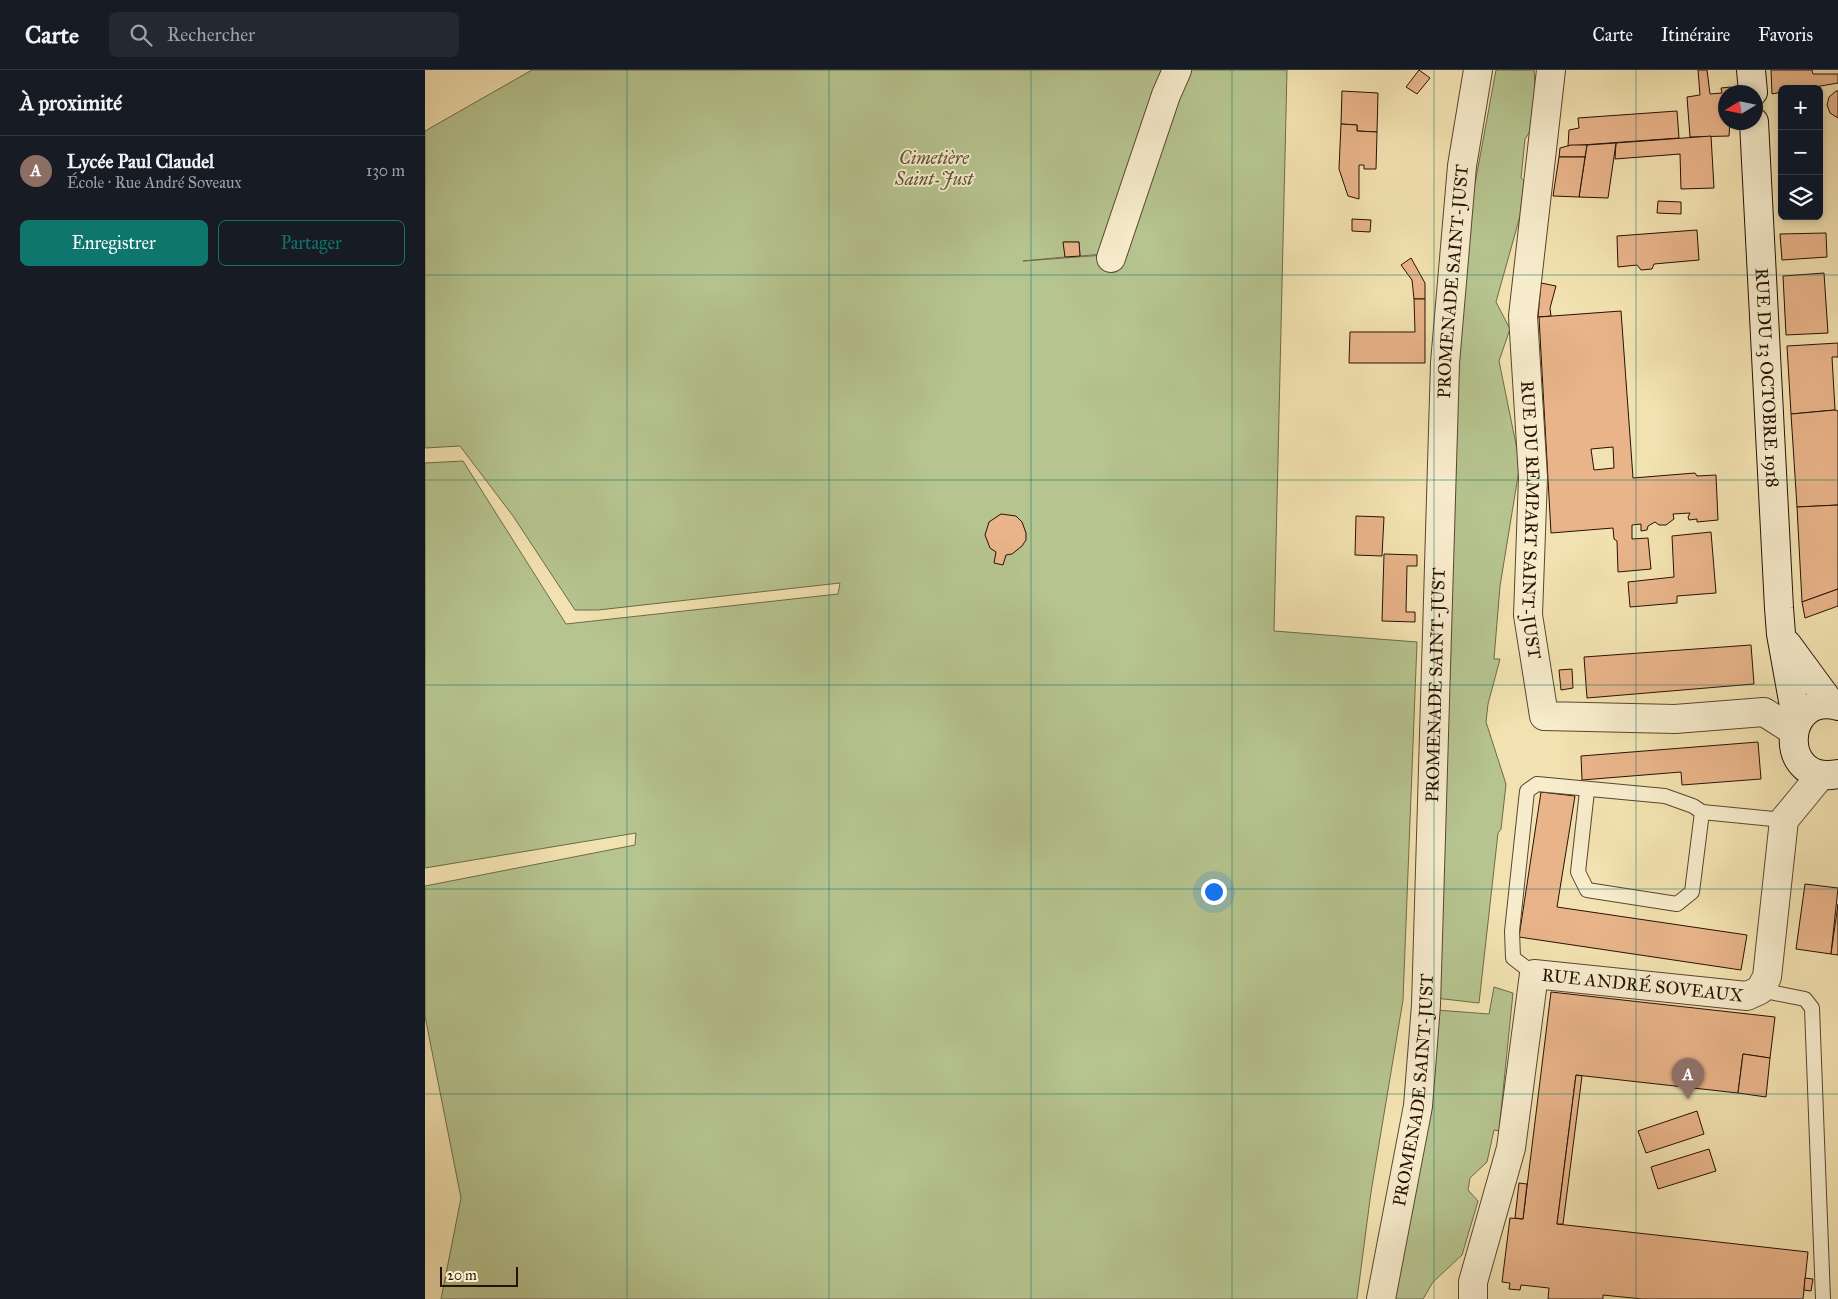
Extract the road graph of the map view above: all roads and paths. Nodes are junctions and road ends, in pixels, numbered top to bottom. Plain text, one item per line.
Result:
1 (1177, 70) edge
2 (1478, 70) edge
3 (1551, 70) edge
4 (1751, 70) edge
5 (1752, 85) edge
6 (1754, 130) edge
7 (1111, 258) dead end
8 (1781, 634) junction
9 (1836, 705) edge
10 (1795, 727) junction
11 (1832, 776) edge
12 (1587, 791) junction
13 (1702, 812) junction
14 (1784, 820) junction
15 (1535, 974) junction
16 (1760, 990) junction
17 (1381, 1299) edge
18 (1473, 1299) edge
19 (1823, 1299) edge

1 - 7 street
2 - 17 street, PROMENADE SAINT-JUST
3 - 10 street, RUE DU REMPART SAINT-JUST
4 - 5 street
6 - 8 street, RUE DU 13 OCTOBRE 1918
8 - 9 street, RUE DU 13 OCTOBRE 1918
8 - 10 street, RUE DU 13 OCTOBRE 1918
9 - 10 street
10 - 11 street, RUE DU 13 OCTOBRE 1918
11 - 14 street
12 - 13 lane
12 - 13 lane
12 - 15 lane
13 - 14 lane
14 - 16 street, RUE ANDRÉ SOVEAUX
15 - 16 street, RUE ANDRÉ SOVEAUX
15 - 18 street, RUE ANDRÉ SOVEAUX
16 - 19 lane

